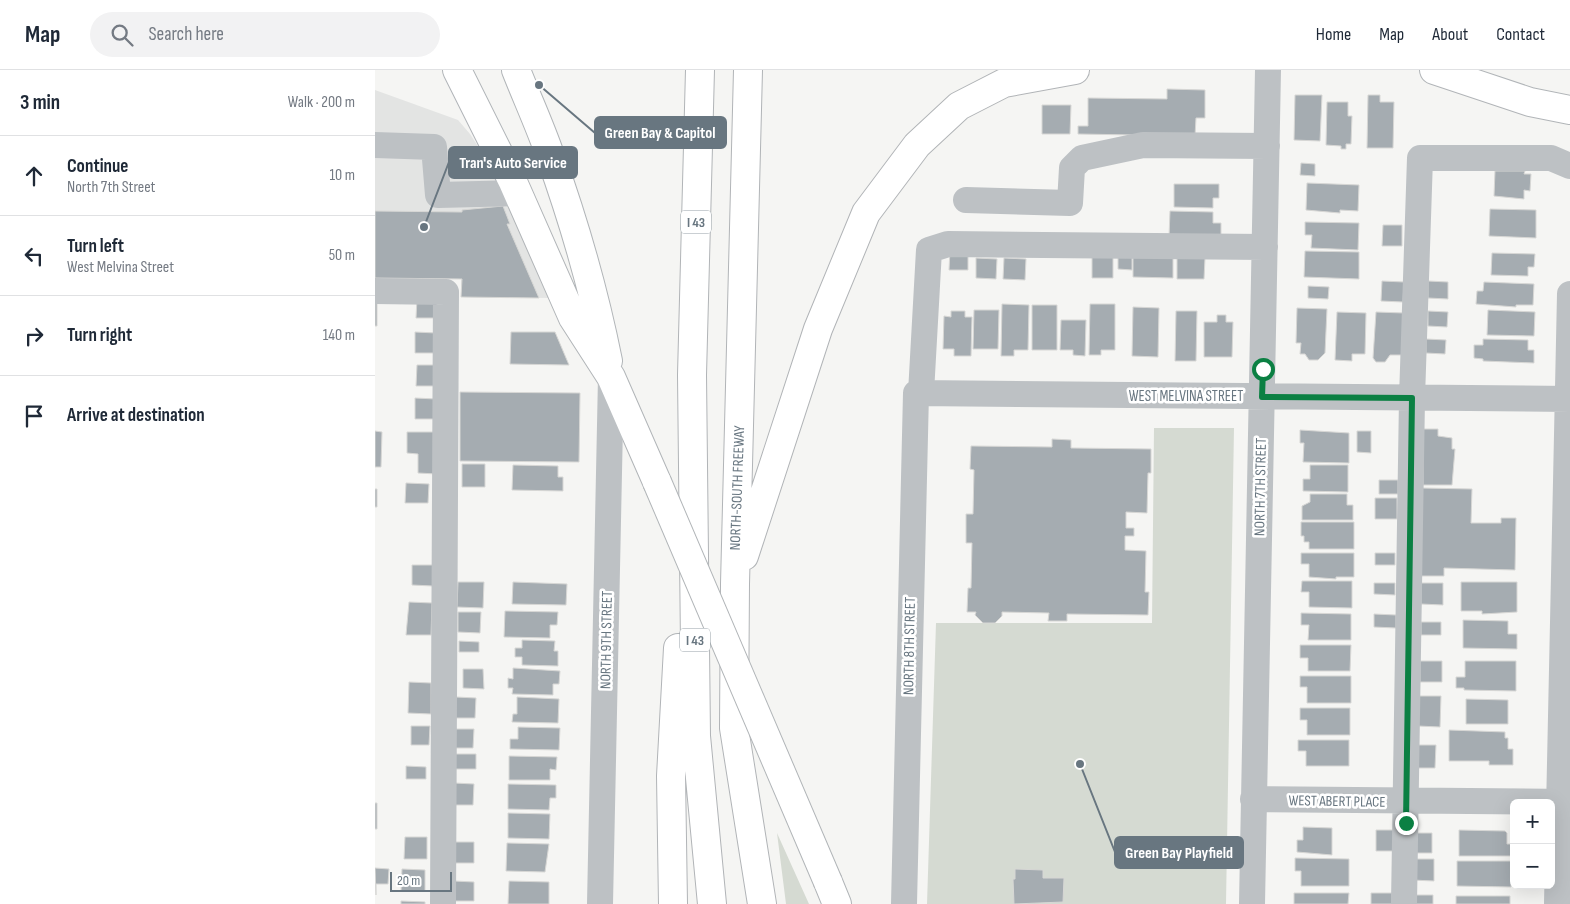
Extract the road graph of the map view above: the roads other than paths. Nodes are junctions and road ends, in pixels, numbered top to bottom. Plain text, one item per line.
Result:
1 (457, 70) edge
2 (516, 70) edge
3 (700, 70) edge
4 (748, 70) edge
5 (1075, 70) edge
6 (1268, 70) edge
7 (1434, 70) edge
8 (1570, 110) edge
9 (375, 145) edge
10 (1267, 146) junction
11 (1570, 166) edge
12 (517, 193) junction
13 (966, 200) dead end
14 (1265, 247) junction
15 (375, 291) edge
16 (1570, 294) edge
17 (692, 375) junction
18 (611, 377) junction
19 (921, 394) junction
20 (1262, 397) junction
21 (1412, 398) junction
22 (1569, 399) edge
23 (735, 584) junction
24 (1253, 799) junction
25 (1406, 802) junction
26 (1564, 802) edge
27 (833, 893) edge
28 (443, 904) edge
29 (600, 904) edge
30 (673, 904) edge
31 (712, 904) edge
32 (762, 904) edge
33 (904, 904) edge
34 (1251, 904) edge
35 (1404, 904) edge
36 (1557, 904) edge

1 - 12 main road
2 - 18 main road
3 - 17 main road, I 43
4 - 23 main road, NORTH-SOUTH FREEWAY
5 - 23 main road
6 - 10 street, NORTH 7TH STREET
7 - 8 main road
9 - 12 street
10 - 13 street
10 - 14 street, NORTH 7TH STREET
11 - 21 street
12 - 18 main road
14 - 19 street
14 - 20 street, NORTH 7TH STREET
15 - 28 street
16 - 22 street
17 - 30 main road
17 - 31 main road, I 43
18 - 27 main road, bridge
18 - 29 street, NORTH 9TH STREET
19 - 20 street, WEST MELVINA STREET
19 - 33 street, NORTH 8TH STREET
20 - 21 street, WEST MELVINA STREET
20 - 24 street, NORTH 7TH STREET
21 - 22 street, WEST MELVINA STREET
21 - 25 street
22 - 26 street
23 - 32 main road, NORTH-SOUTH FREEWAY
24 - 25 street, WEST ABERT PLACE
24 - 34 street, NORTH 7TH STREET
25 - 26 street, WEST ABERT PLACE
25 - 35 street
26 - 36 street

